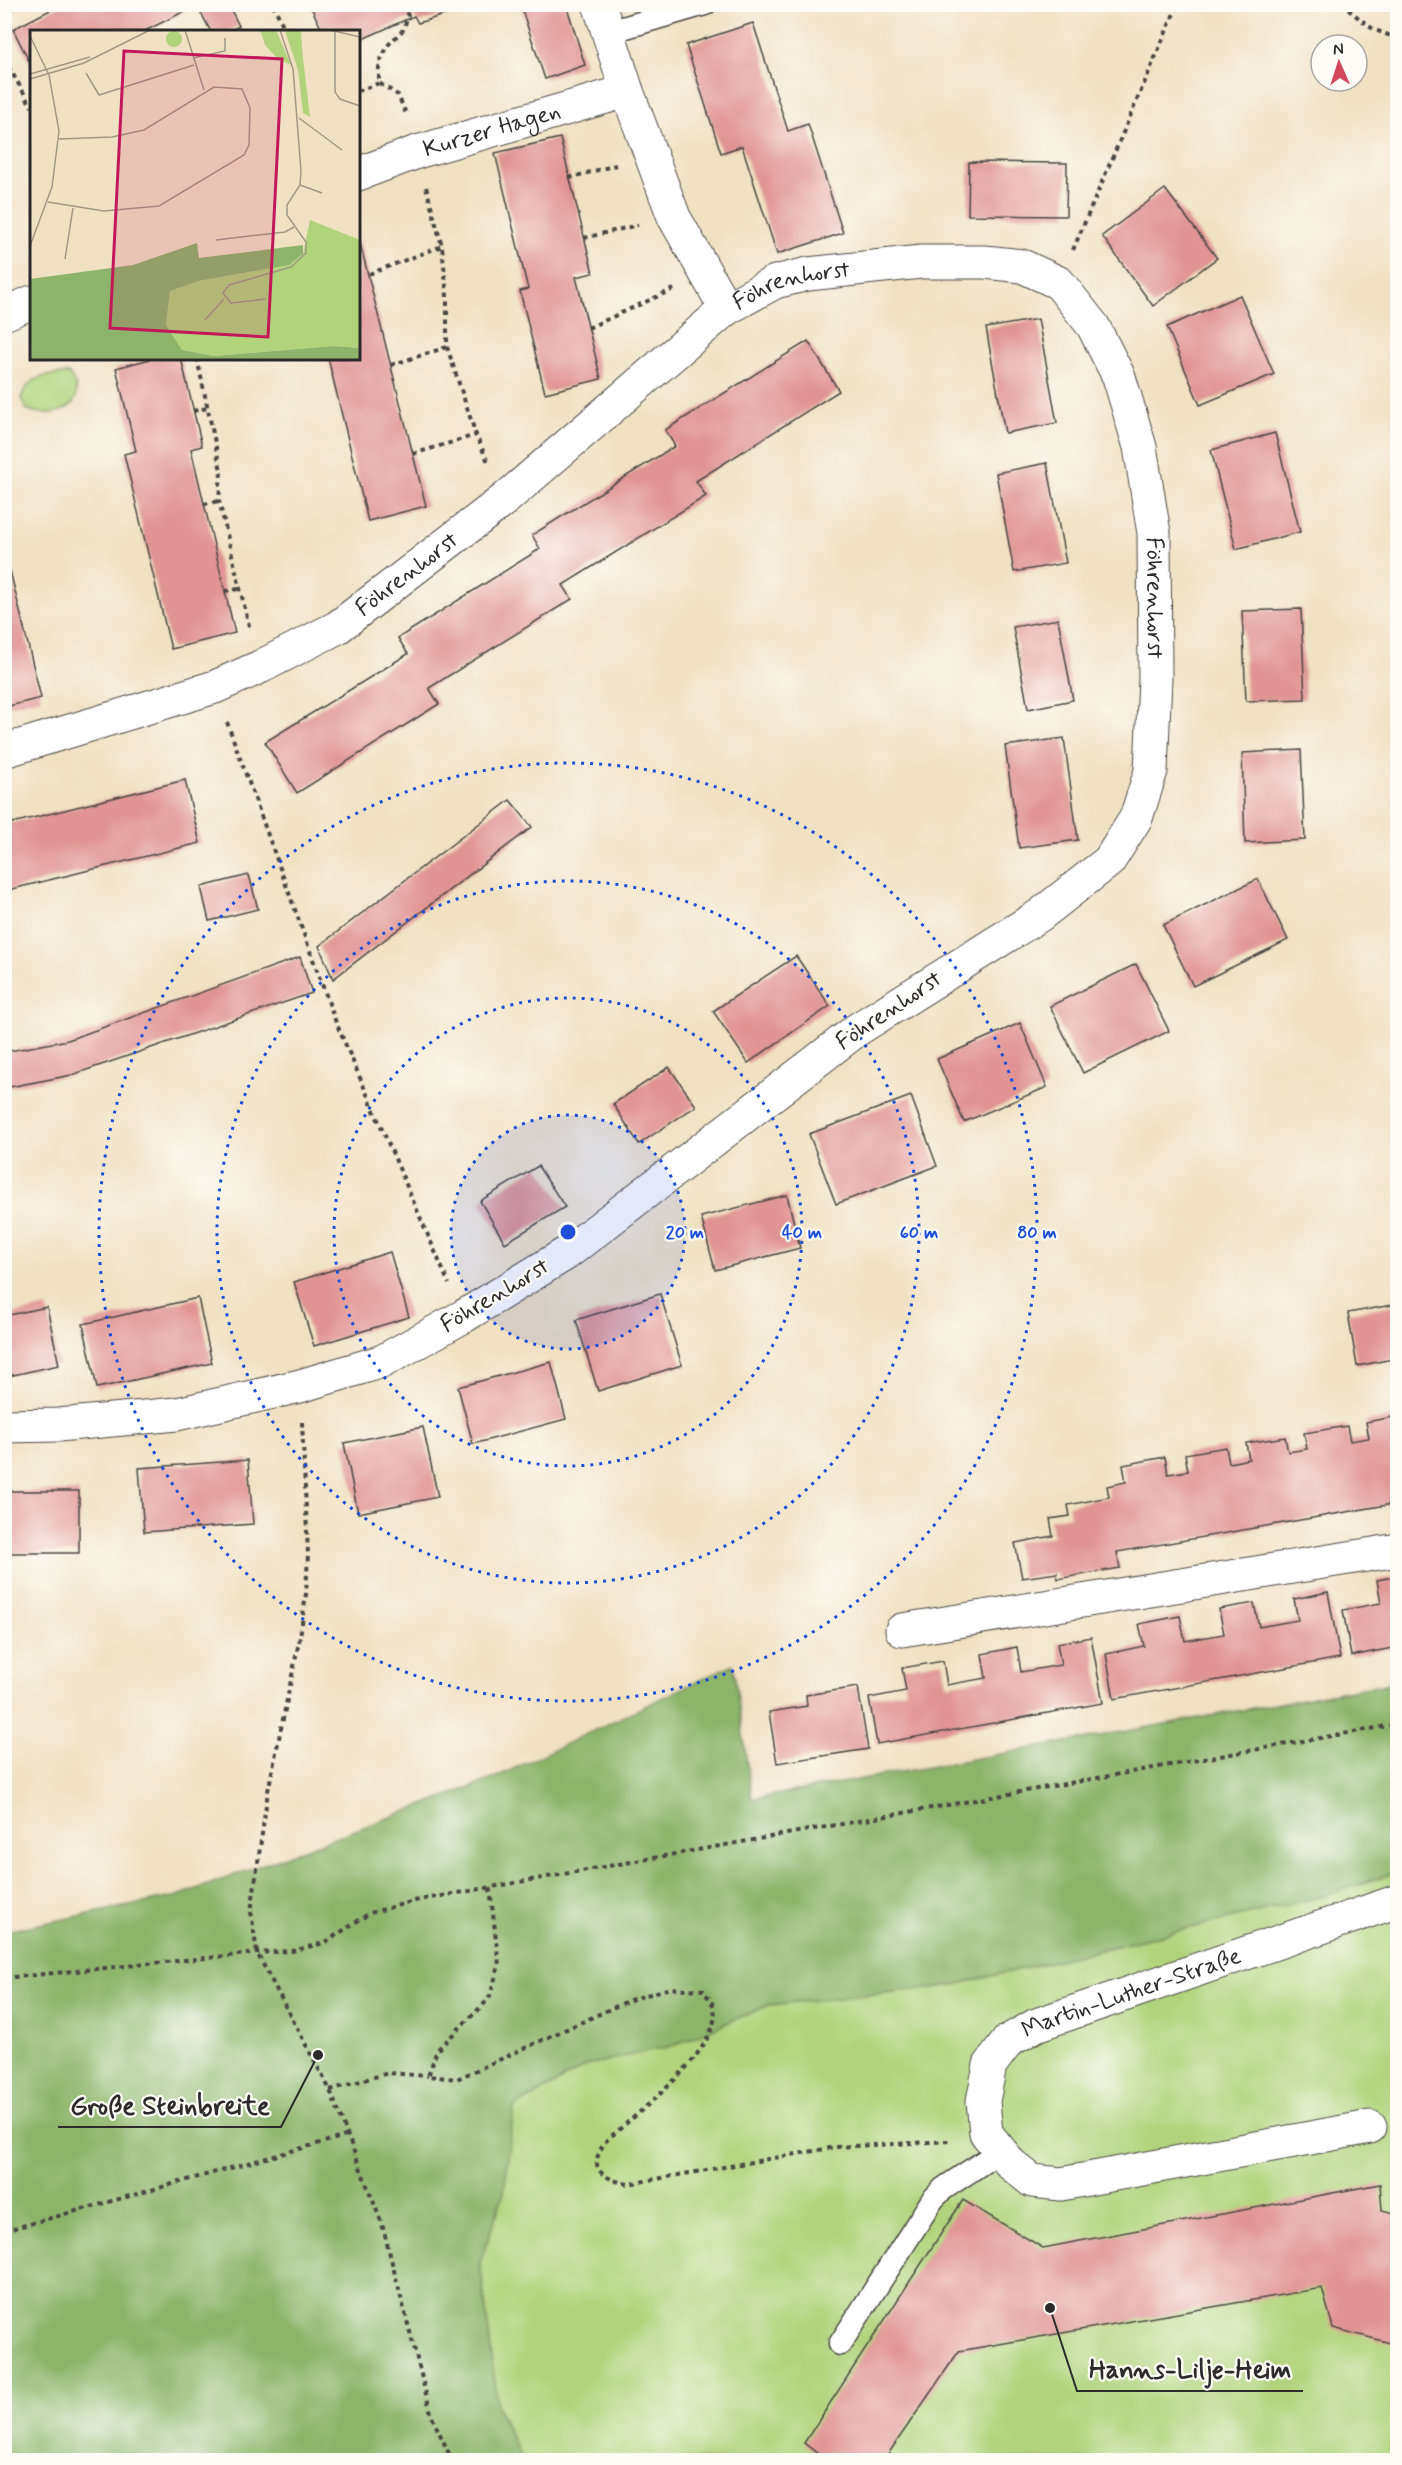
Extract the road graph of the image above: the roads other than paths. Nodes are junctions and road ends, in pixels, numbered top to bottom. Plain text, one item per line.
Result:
1 (705, 4) edge
2 (604, 18) edge
3 (627, 91) junction
4 (360, 173) edge
5 (30, 303) edge
6 (726, 309) junction
7 (4, 314) edge
8 (4, 751) edge
9 (4, 1426) edge
10 (1398, 1550) edge
11 (902, 1630) dead end
12 (1398, 1901) edge
13 (1370, 2127) dead end
14 (993, 2142) junction
15 (840, 2344) dead end

1 - 2 lane
2 - 3 street
3 - 4 street, Kurzer Hagen
3 - 6 street
5 - 7 street
6 - 8 street, Föhrenhorst
6 - 9 street, Föhrenhorst
10 - 11 street
12 - 14 street, Martin-Luther-Straße
13 - 14 street
14 - 15 lane

